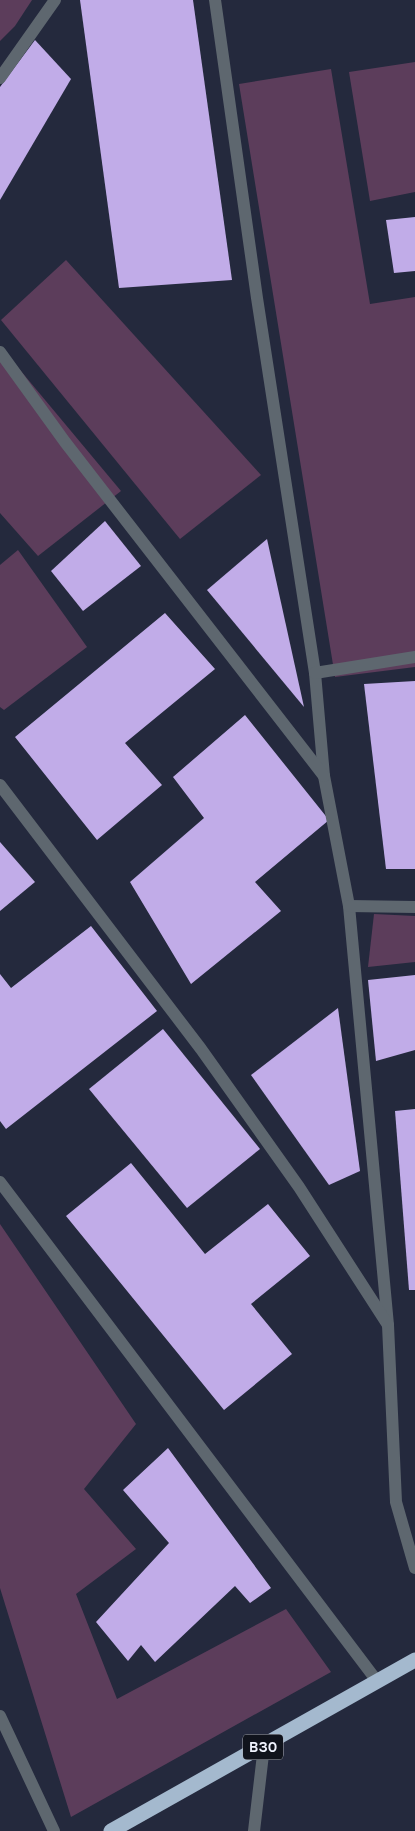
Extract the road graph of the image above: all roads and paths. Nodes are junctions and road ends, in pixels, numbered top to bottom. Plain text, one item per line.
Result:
1 (55, 0) edge
2 (216, 0) edge
3 (0, 78) edge
4 (0, 352) edge
5 (415, 657) edge
6 (315, 673) junction
7 (324, 776) junction
8 (0, 785) edge
9 (349, 906) junction
10 (415, 908) edge
11 (0, 1182) edge
12 (388, 1325) junction
13 (415, 1568) edge
14 (415, 1660) edge
15 (377, 1681) junction
16 (0, 1716) edge
17 (264, 1746) junction
18 (54, 1831) edge
19 (111, 1831) edge
20 (254, 1831) edge

1 - 3 street
2 - 6 street
4 - 7 street
5 - 6 street
6 - 7 street
7 - 9 street
8 - 12 street
9 - 10 street
9 - 12 street
11 - 15 street
12 - 13 street
14 - 15 highway, B30
15 - 17 highway, B30
16 - 18 street
17 - 19 highway, B30
17 - 20 street

